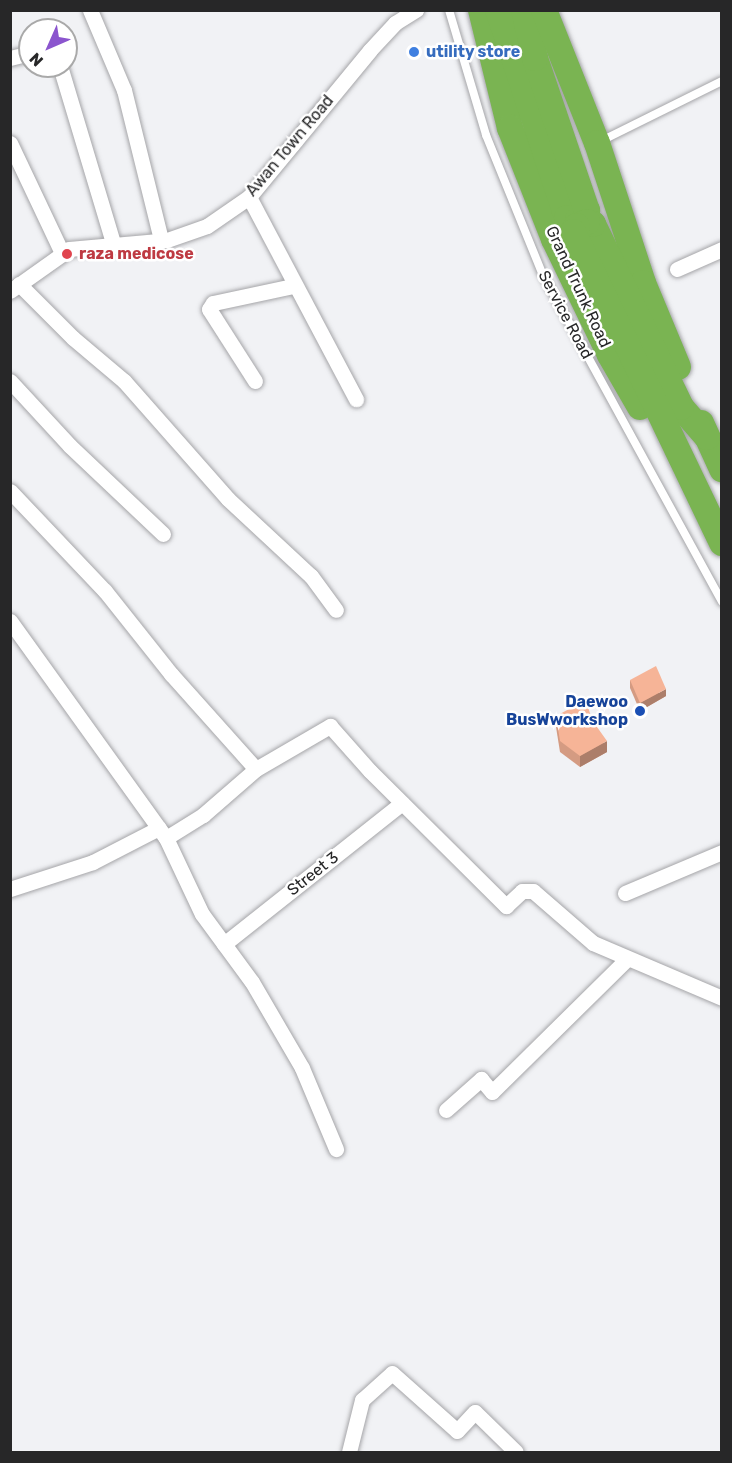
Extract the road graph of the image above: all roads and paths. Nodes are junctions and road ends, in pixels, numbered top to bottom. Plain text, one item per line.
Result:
1 (90, 10) edge
2 (416, 10) edge
3 (448, 10) edge
4 (481, 10) edge
5 (498, 10) edge
6 (524, 10) edge
7 (543, 10) edge
8 (64, 78) edge
9 (722, 81) edge
10 (10, 143) edge
11 (597, 143) junction
12 (249, 197) junction
13 (161, 240) junction
14 (114, 246) junction
15 (722, 249) edge
16 (62, 253) junction
17 (677, 269) dead end
18 (293, 286) junction
19 (15, 288) edge
20 (10, 381) edge
21 (255, 381) dead end
22 (356, 399) dead end
23 (706, 436) junction
24 (722, 469) edge
25 (10, 491) edge
26 (163, 534) dead end
27 (722, 544) edge
28 (722, 602) edge
29 (336, 610) dead end
30 (10, 621) edge
31 (256, 769) junction
32 (402, 803) junction
33 (162, 833) junction
34 (722, 852) edge
35 (10, 890) edge
36 (625, 893) dead end
37 (224, 944) junction
38 (627, 959) junction
39 (722, 998) edge
40 (446, 1110) dead end
41 (336, 1149) dead end
42 (349, 1452) edge
43 (516, 1452) edge

1 - 13 street
2 - 12 street, Awan Town Road
3 - 28 lane, Service Road
4 - 27 highway, Grand Trunk Road
5 - 6 highway
7 - 11 highway
8 - 14 street
9 - 11 lane
10 - 16 street
11 - 23 highway
12 - 13 street, Awan Town Road
12 - 18 street
13 - 14 street, Awan Town Road
14 - 16 street, Awan Town Road
15 - 17 street
16 - 19 street, Awan Town Road
18 - 21 street
18 - 22 street
19 - 29 street
20 - 26 street
23 - 24 highway
23 - 27 highway
25 - 31 street
30 - 33 street
31 - 32 street
31 - 33 street
32 - 37 street, Street 3
32 - 38 street
33 - 35 street
33 - 37 street
34 - 36 street
37 - 41 street
38 - 39 street
38 - 40 street
42 - 43 street

